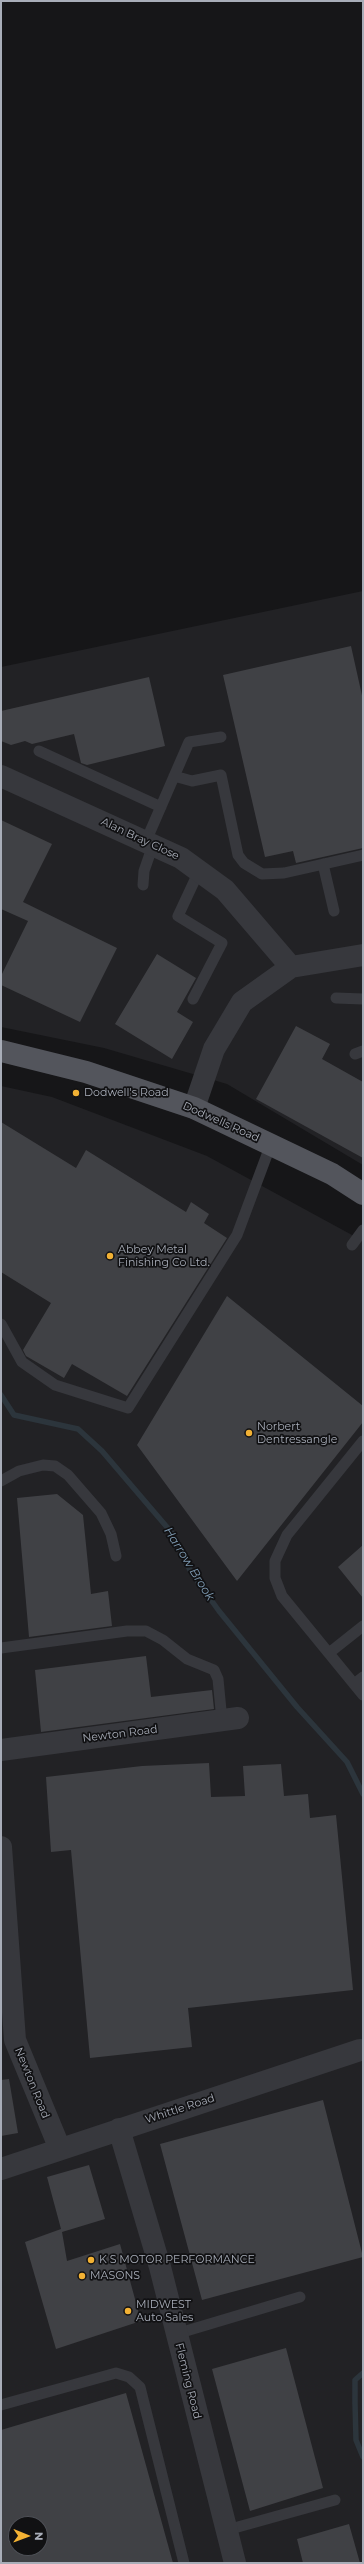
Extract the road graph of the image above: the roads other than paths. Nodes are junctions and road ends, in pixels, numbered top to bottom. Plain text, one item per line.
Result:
1 (222, 737) dead end
2 (39, 751) dead end
3 (1, 776) edge
4 (174, 776) junction
5 (161, 807) junction
6 (149, 843) junction
7 (363, 855) edge
8 (323, 864) junction
9 (199, 871) junction
10 (143, 885) dead end
11 (334, 911) dead end
12 (363, 955) edge
13 (291, 967) junction
14 (336, 998) dead end
15 (363, 998) edge
16 (193, 999) dead end
17 (1, 1051) edge
18 (194, 1108) junction
19 (272, 1144) junction
20 (363, 1194) edge
21 (363, 1230) edge
22 (352, 1245) dead end
23 (1, 1324) edge
24 (363, 1441) edge
25 (1, 1482) edge
26 (116, 1556) dead end
27 (363, 1626) edge
28 (1, 1648) edge
29 (329, 1653) junction
30 (359, 1681) edge
31 (363, 1695) edge
32 (230, 1720) joint
33 (1, 1750) edge
34 (1, 1847) edge
35 (361, 2051) edge
36 (118, 2129) junction
37 (60, 2149) junction
38 (1, 2169) edge
39 (300, 2297) dead end
40 (176, 2334) junction
41 (1, 2405) edge
42 (335, 2500) dead end
43 (227, 2530) junction
44 (184, 2563) edge
45 (235, 2563) edge

1 - 4 lane
2 - 5 lane
3 - 6 street, Alan Bray Close
4 - 5 lane
4 - 8 lane
5 - 6 lane
6 - 9 street, Alan Bray Close
6 - 10 lane
7 - 8 lane
8 - 11 lane
9 - 13 street, Alan Bray Close
9 - 16 lane
12 - 13 street
13 - 18 street
14 - 15 lane
17 - 18 main road, Dodwells Road
18 - 19 main road, Dodwells Road
19 - 20 main road, Dodwells Road
19 - 23 lane
21 - 22 lane
24 - 29 lane
25 - 26 lane
27 - 29 lane
28 - 32 lane
29 - 30 lane
30 - 31 lane
32 - 33 street, Newton Road
34 - 37 street, Newton Road
35 - 36 street, Whittle Road
36 - 37 street, Whittle Road
36 - 40 street, Fleming Road
37 - 38 street, Whittle Road
39 - 40 lane
40 - 43 street, Fleming Road
41 - 44 lane
42 - 43 lane
43 - 45 street, Fleming Road

